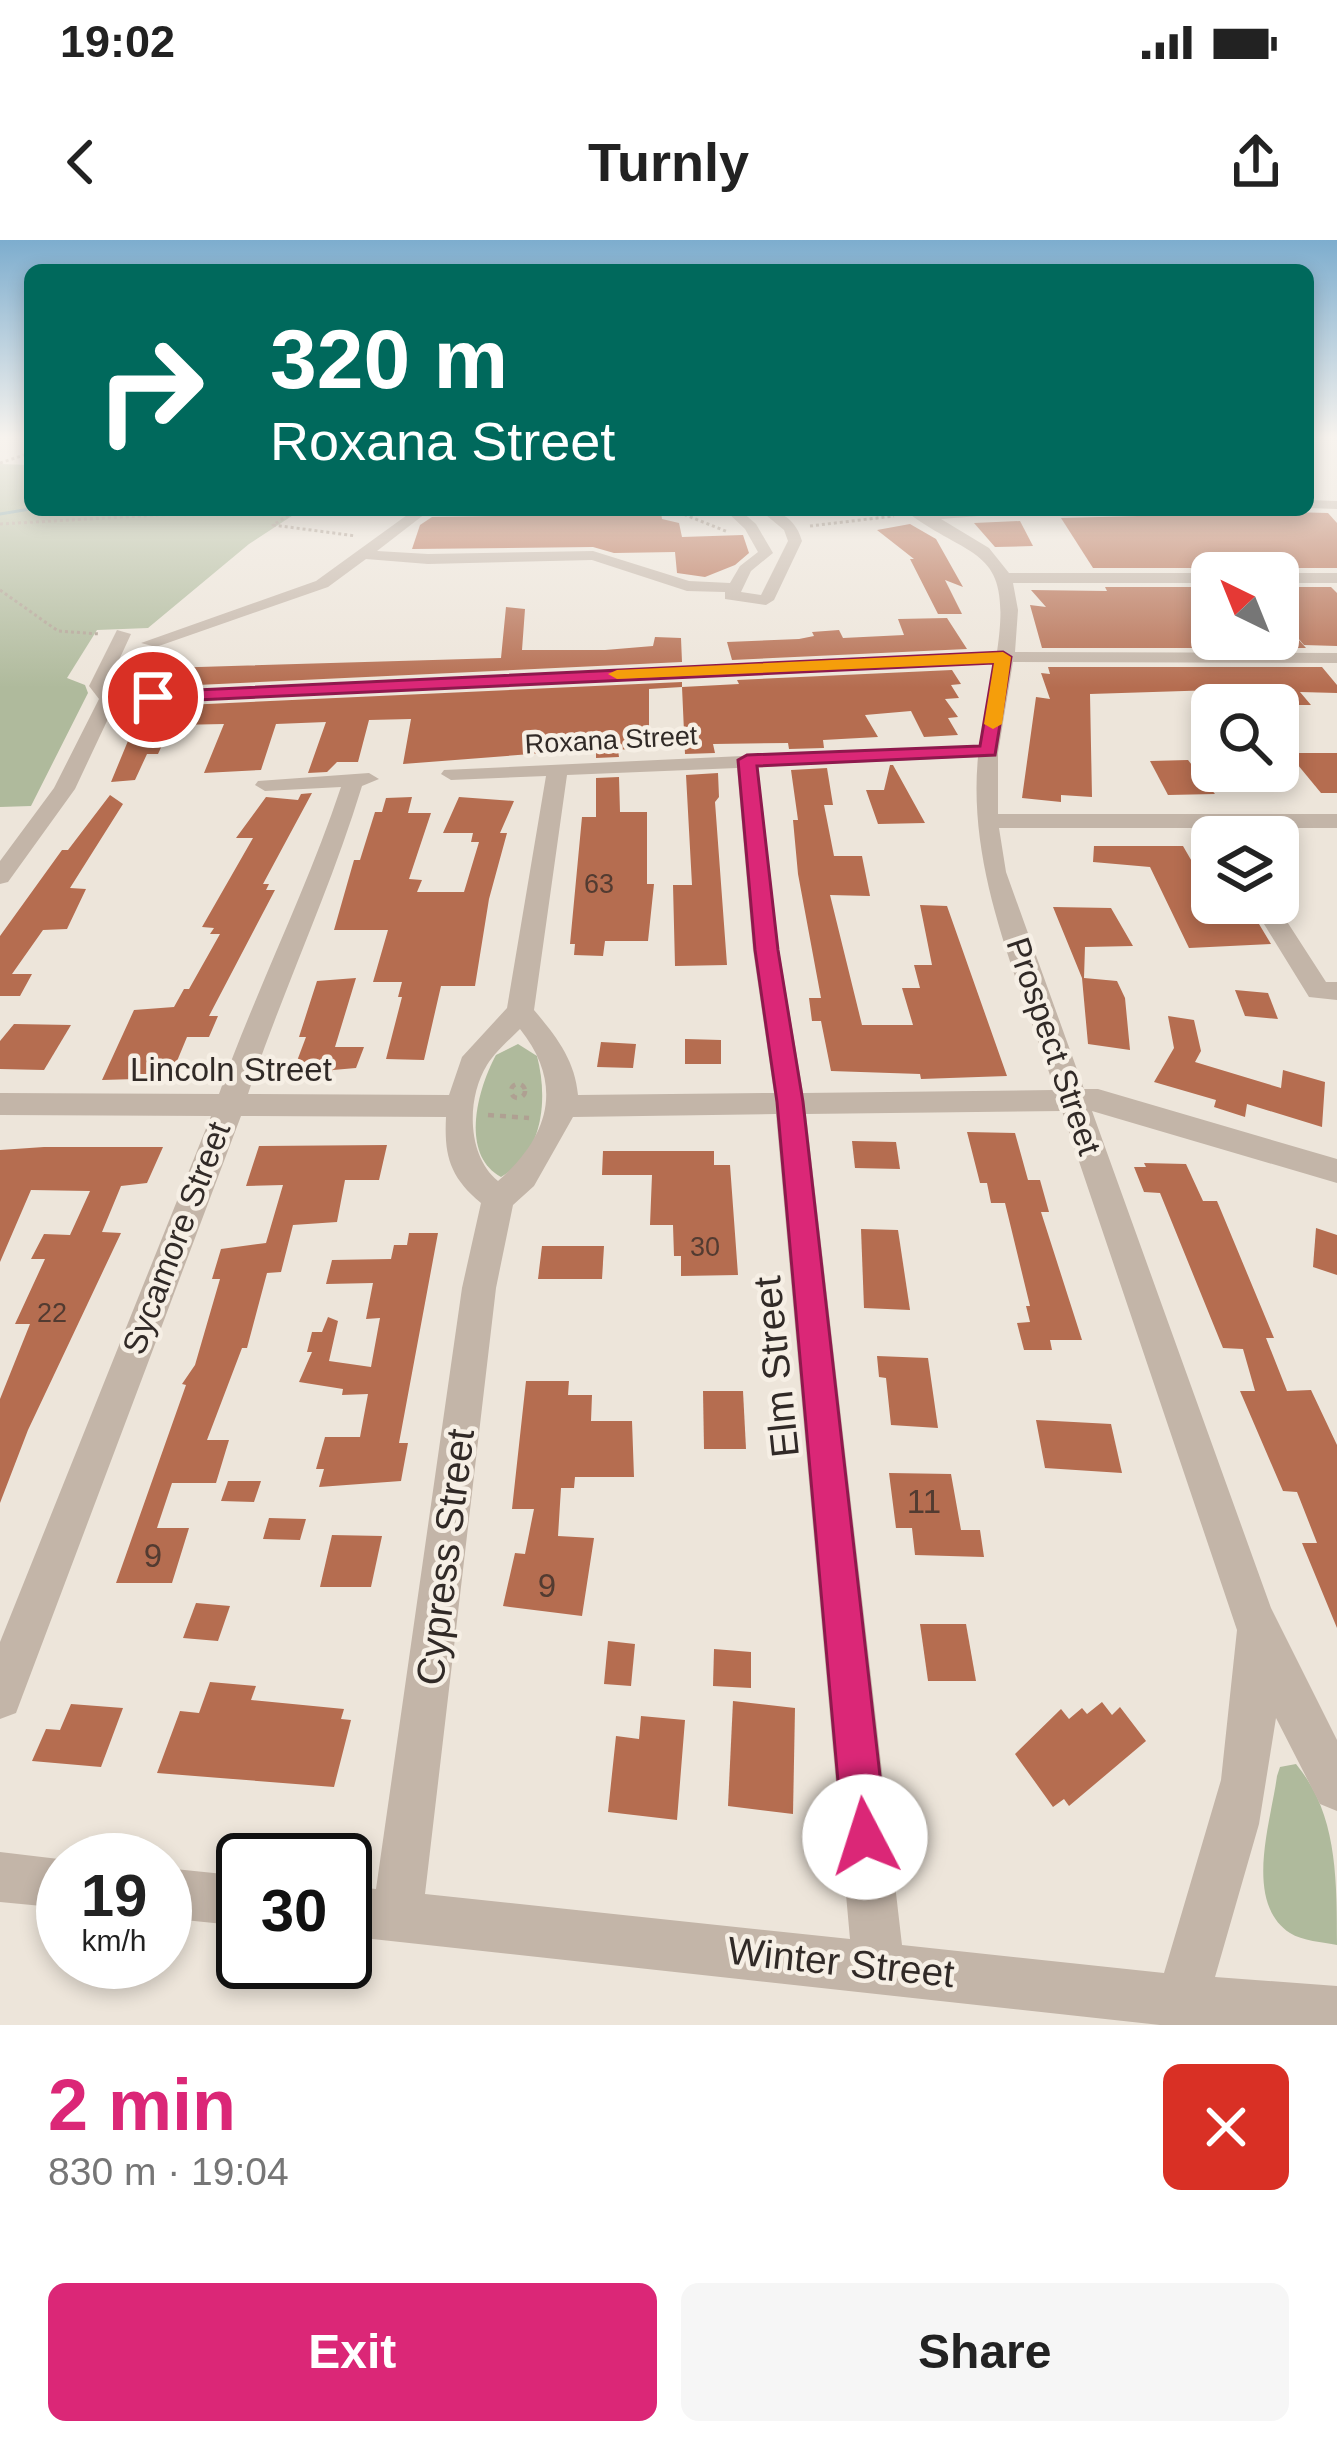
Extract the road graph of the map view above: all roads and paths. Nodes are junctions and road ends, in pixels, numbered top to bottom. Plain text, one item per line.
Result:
1 (48, 521) edge
2 (279, 521) edge
3 (406, 521) edge
4 (745, 521) edge
5 (782, 521) edge
6 (932, 521) edge
7 (0, 524) edge
8 (380, 539) junction
9 (764, 548) junction
10 (792, 551) junction
11 (361, 554) junction
12 (1005, 578) junction
13 (1191, 578) edge
14 (1299, 578) edge
15 (1337, 578) edge
16 (732, 589) junction
17 (0, 590) edge
18 (123, 634) joint
19 (151, 643) dead end
20 (1003, 657) junction
21 (1337, 658) edge
22 (107, 699) junction
23 (988, 751) junction
24 (747, 760) junction
25 (557, 770) junction
26 (451, 774) dead end
27 (265, 785) dead end
28 (985, 821) junction
29 (1337, 821) edge
30 (1299, 824) edge
31 (1191, 828) edge
32 (0, 878) edge
33 (1278, 924) edge
34 (1328, 991) edge
35 (520, 1011) junction
36 (516, 1097) dead end
37 (1072, 1099) junction
38 (790, 1102) junction
39 (0, 1104) edge
40 (226, 1106) junction
41 (468, 1110) junction
42 (553, 1112) junction
43 (512, 1114) junction
44 (1337, 1172) edge
45 (498, 1199) junction
46 (1251, 1612) junction
47 (0, 1697) edge
48 (1337, 1787) edge
49 (0, 1877) edge
50 (36, 1880) edge
51 (372, 1913) edge
52 (398, 1916) junction
53 (878, 1966) junction
54 (1168, 2008) edge
55 (1337, 2012) edge

1 - 7 path
2 - 8 path
3 - 8 street
4 - 9 street
5 - 10 street
6 - 12 street
8 - 11 street
9 - 10 street
9 - 16 street
10 - 16 street
11 - 16 street
11 - 19 street
12 - 13 street
12 - 20 street, Prospect Street
14 - 15 street
17 - 18 path
18 - 22 street
20 - 21 street
20 - 22 street
20 - 23 street, Prospect Street
22 - 32 street
23 - 24 street, Roxana Street
23 - 28 street, Prospect Street
24 - 25 street, Roxana Street
24 - 38 street, Elm Street
25 - 26 street, Roxana Street
25 - 35 street
27 - 40 street, Sycamore Street
28 - 31 street
28 - 37 street, Prospect Street
29 - 30 street
33 - 34 street
35 - 41 street
35 - 42 street
36 - 43 path
37 - 38 street
37 - 44 street
37 - 46 street, Prospect Street
38 - 42 street
38 - 53 street, Elm Street
39 - 40 street, Lincoln Street
40 - 41 street, Lincoln Street
40 - 47 street, Sycamore Street
41 - 43 path
41 - 45 street
42 - 43 path
42 - 45 street, Cypress Street
45 - 52 street, Cypress Street
46 - 48 street, Prospect Street
46 - 54 street, Prospect Street
49 - 50 street
51 - 52 street, Winter Street
52 - 53 street, Winter Street
53 - 54 street, Winter Street
54 - 55 street, Winter Street

